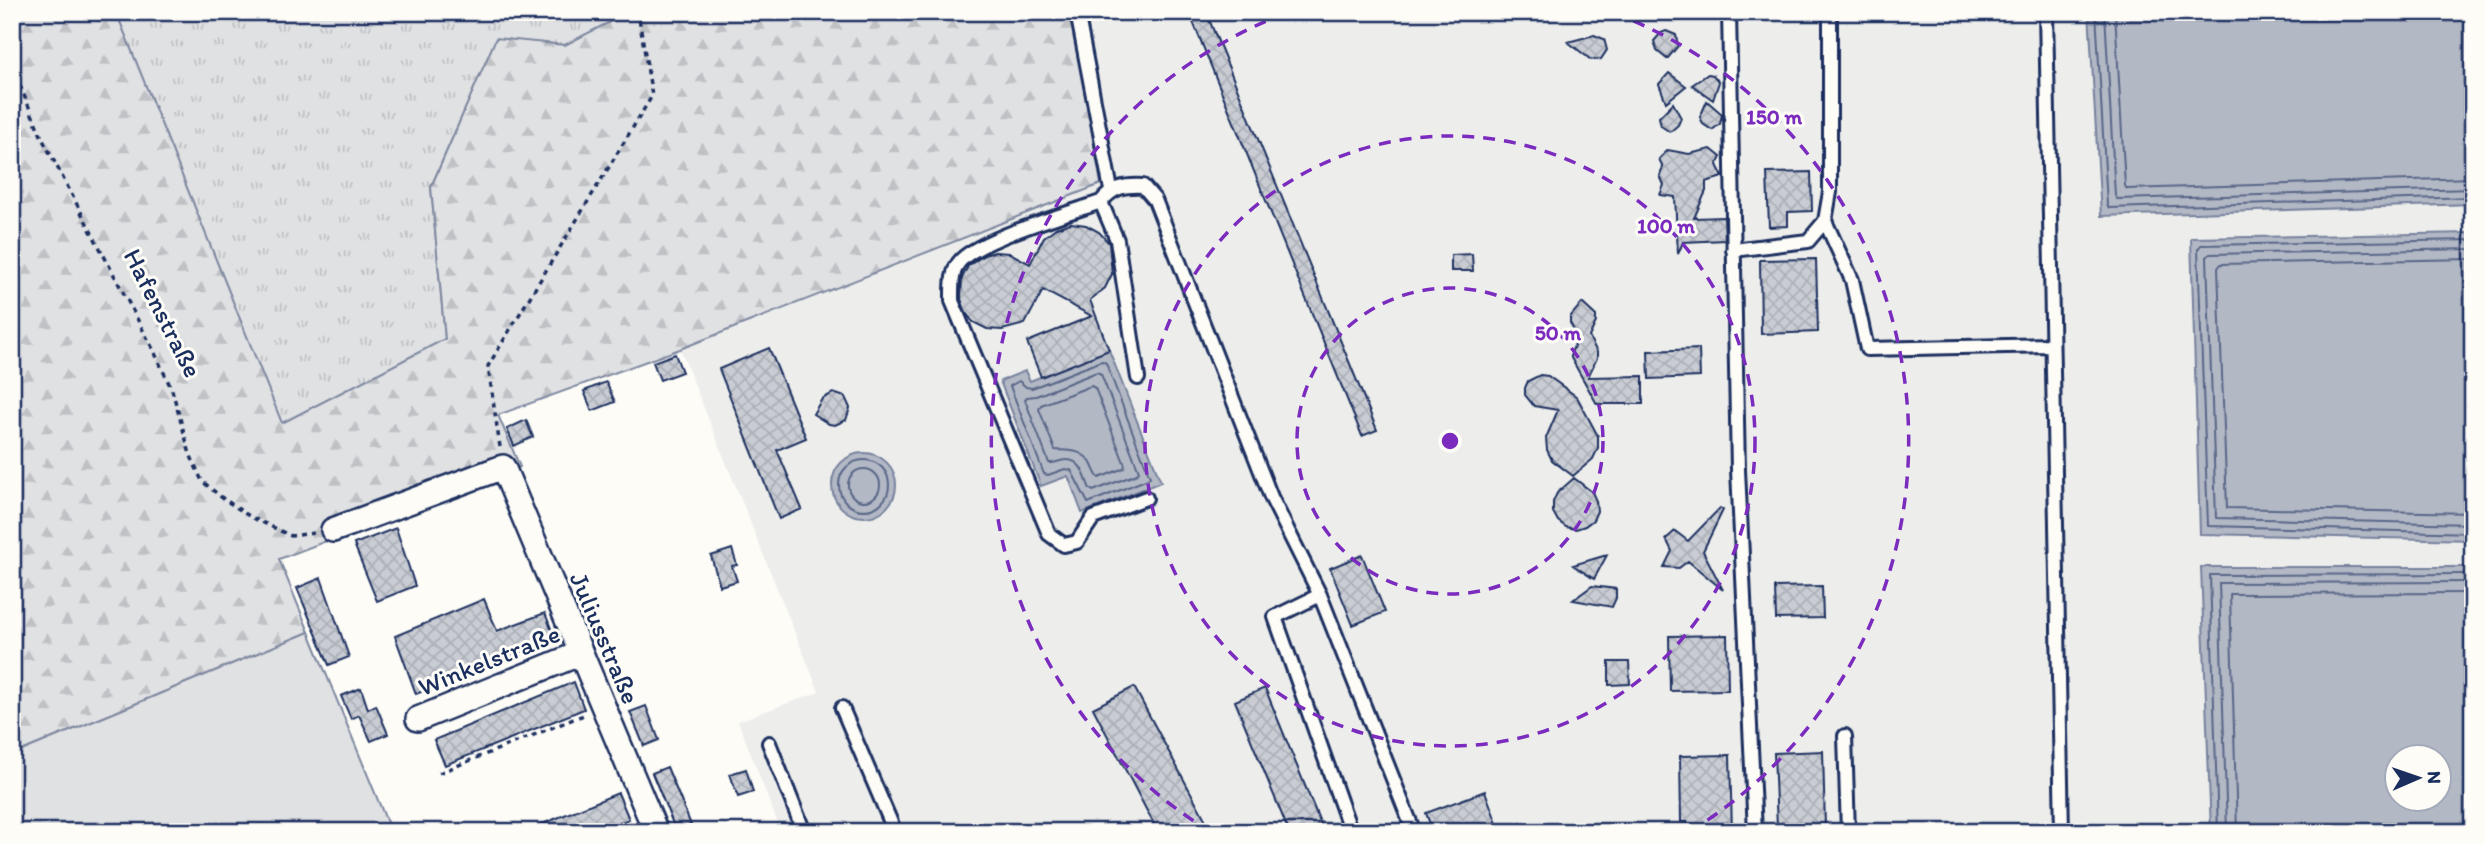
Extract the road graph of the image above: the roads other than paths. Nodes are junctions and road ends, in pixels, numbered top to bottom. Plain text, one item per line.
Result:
1 (1077, 12) edge
2 (1729, 12) edge
3 (1830, 12) edge
4 (2046, 12) edge
5 (1111, 190) junction
6 (1101, 201) junction
7 (1825, 221) junction
8 (1733, 250) junction
9 (2052, 345) junction
10 (1138, 378) dead end
11 (1146, 498) dead end
12 (333, 530) road end
13 (1320, 595) junction
14 (582, 653) junction
15 (842, 708) dead end
16 (418, 719) dead end
17 (1846, 736) dead end
18 (769, 743) dead end
19 (656, 832) edge
20 (804, 832) edge
21 (895, 832) edge
22 (1351, 832) edge
23 (1414, 832) edge
24 (1755, 832) edge
25 (1849, 832) edge
26 (2062, 832) edge

1 - 5 lane
2 - 8 lane
3 - 7 lane
4 - 9 lane
5 - 6 lane
5 - 13 lane
6 - 10 lane
6 - 11 lane
7 - 8 lane
7 - 9 lane
8 - 24 lane
9 - 26 lane
12 - 14 street, Juliusstraße
13 - 22 lane
13 - 23 lane
14 - 16 street, Winkelstraße
14 - 19 street, Juliusstraße
15 - 21 lane
17 - 25 lane
18 - 20 lane

